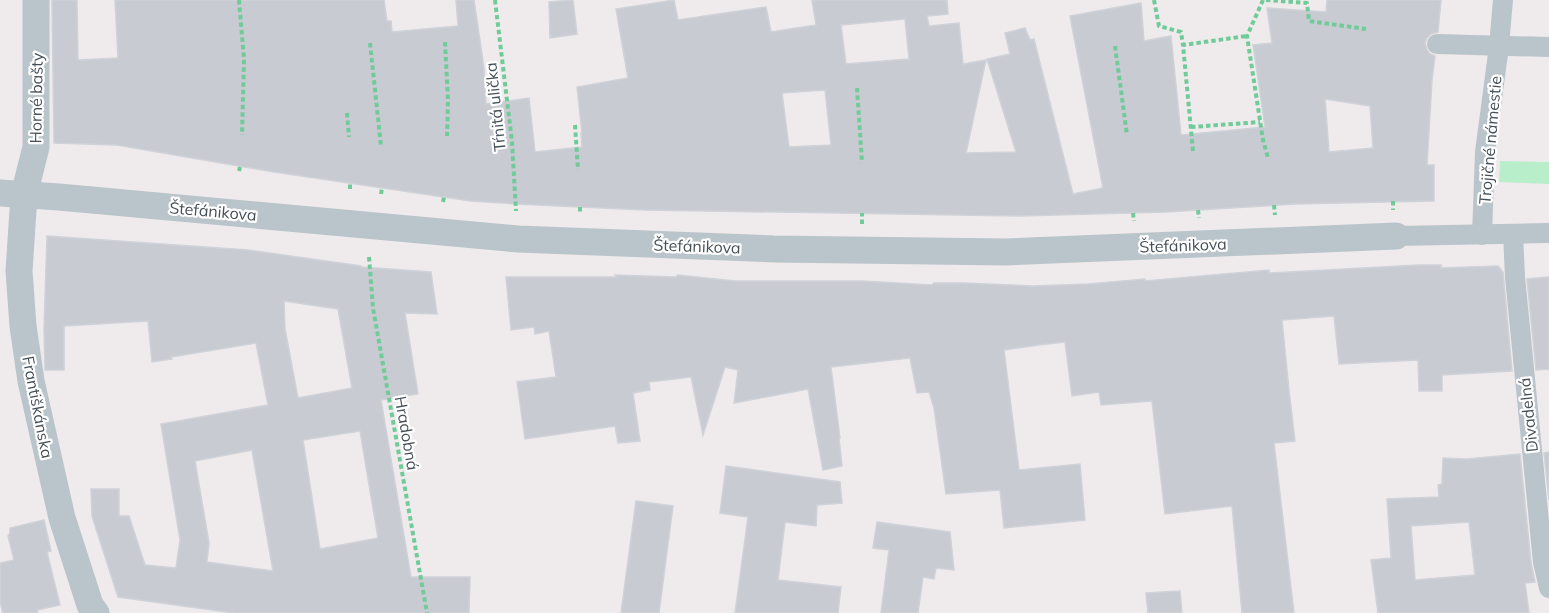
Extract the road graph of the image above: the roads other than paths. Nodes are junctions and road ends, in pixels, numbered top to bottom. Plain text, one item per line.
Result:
1 (36, 0) edge
2 (1503, 0) edge
3 (1437, 44) dead end
4 (1499, 46) junction
5 (1549, 47) edge
6 (12, 194) edge
7 (1549, 233) edge
8 (1513, 234) junction
9 (1482, 235) junction
10 (1396, 237) joint
11 (1549, 588) edge
12 (96, 613) edge

1 - 6 street, Horné bašty
2 - 4 street, Trojičné námestie
3 - 4 street
4 - 5 street
4 - 9 street, Trojičné námestie
6 - 10 street, Štefánikova
6 - 12 street, Františkánska
7 - 8 street
8 - 9 street
8 - 11 street, Divadelná
9 - 10 street

